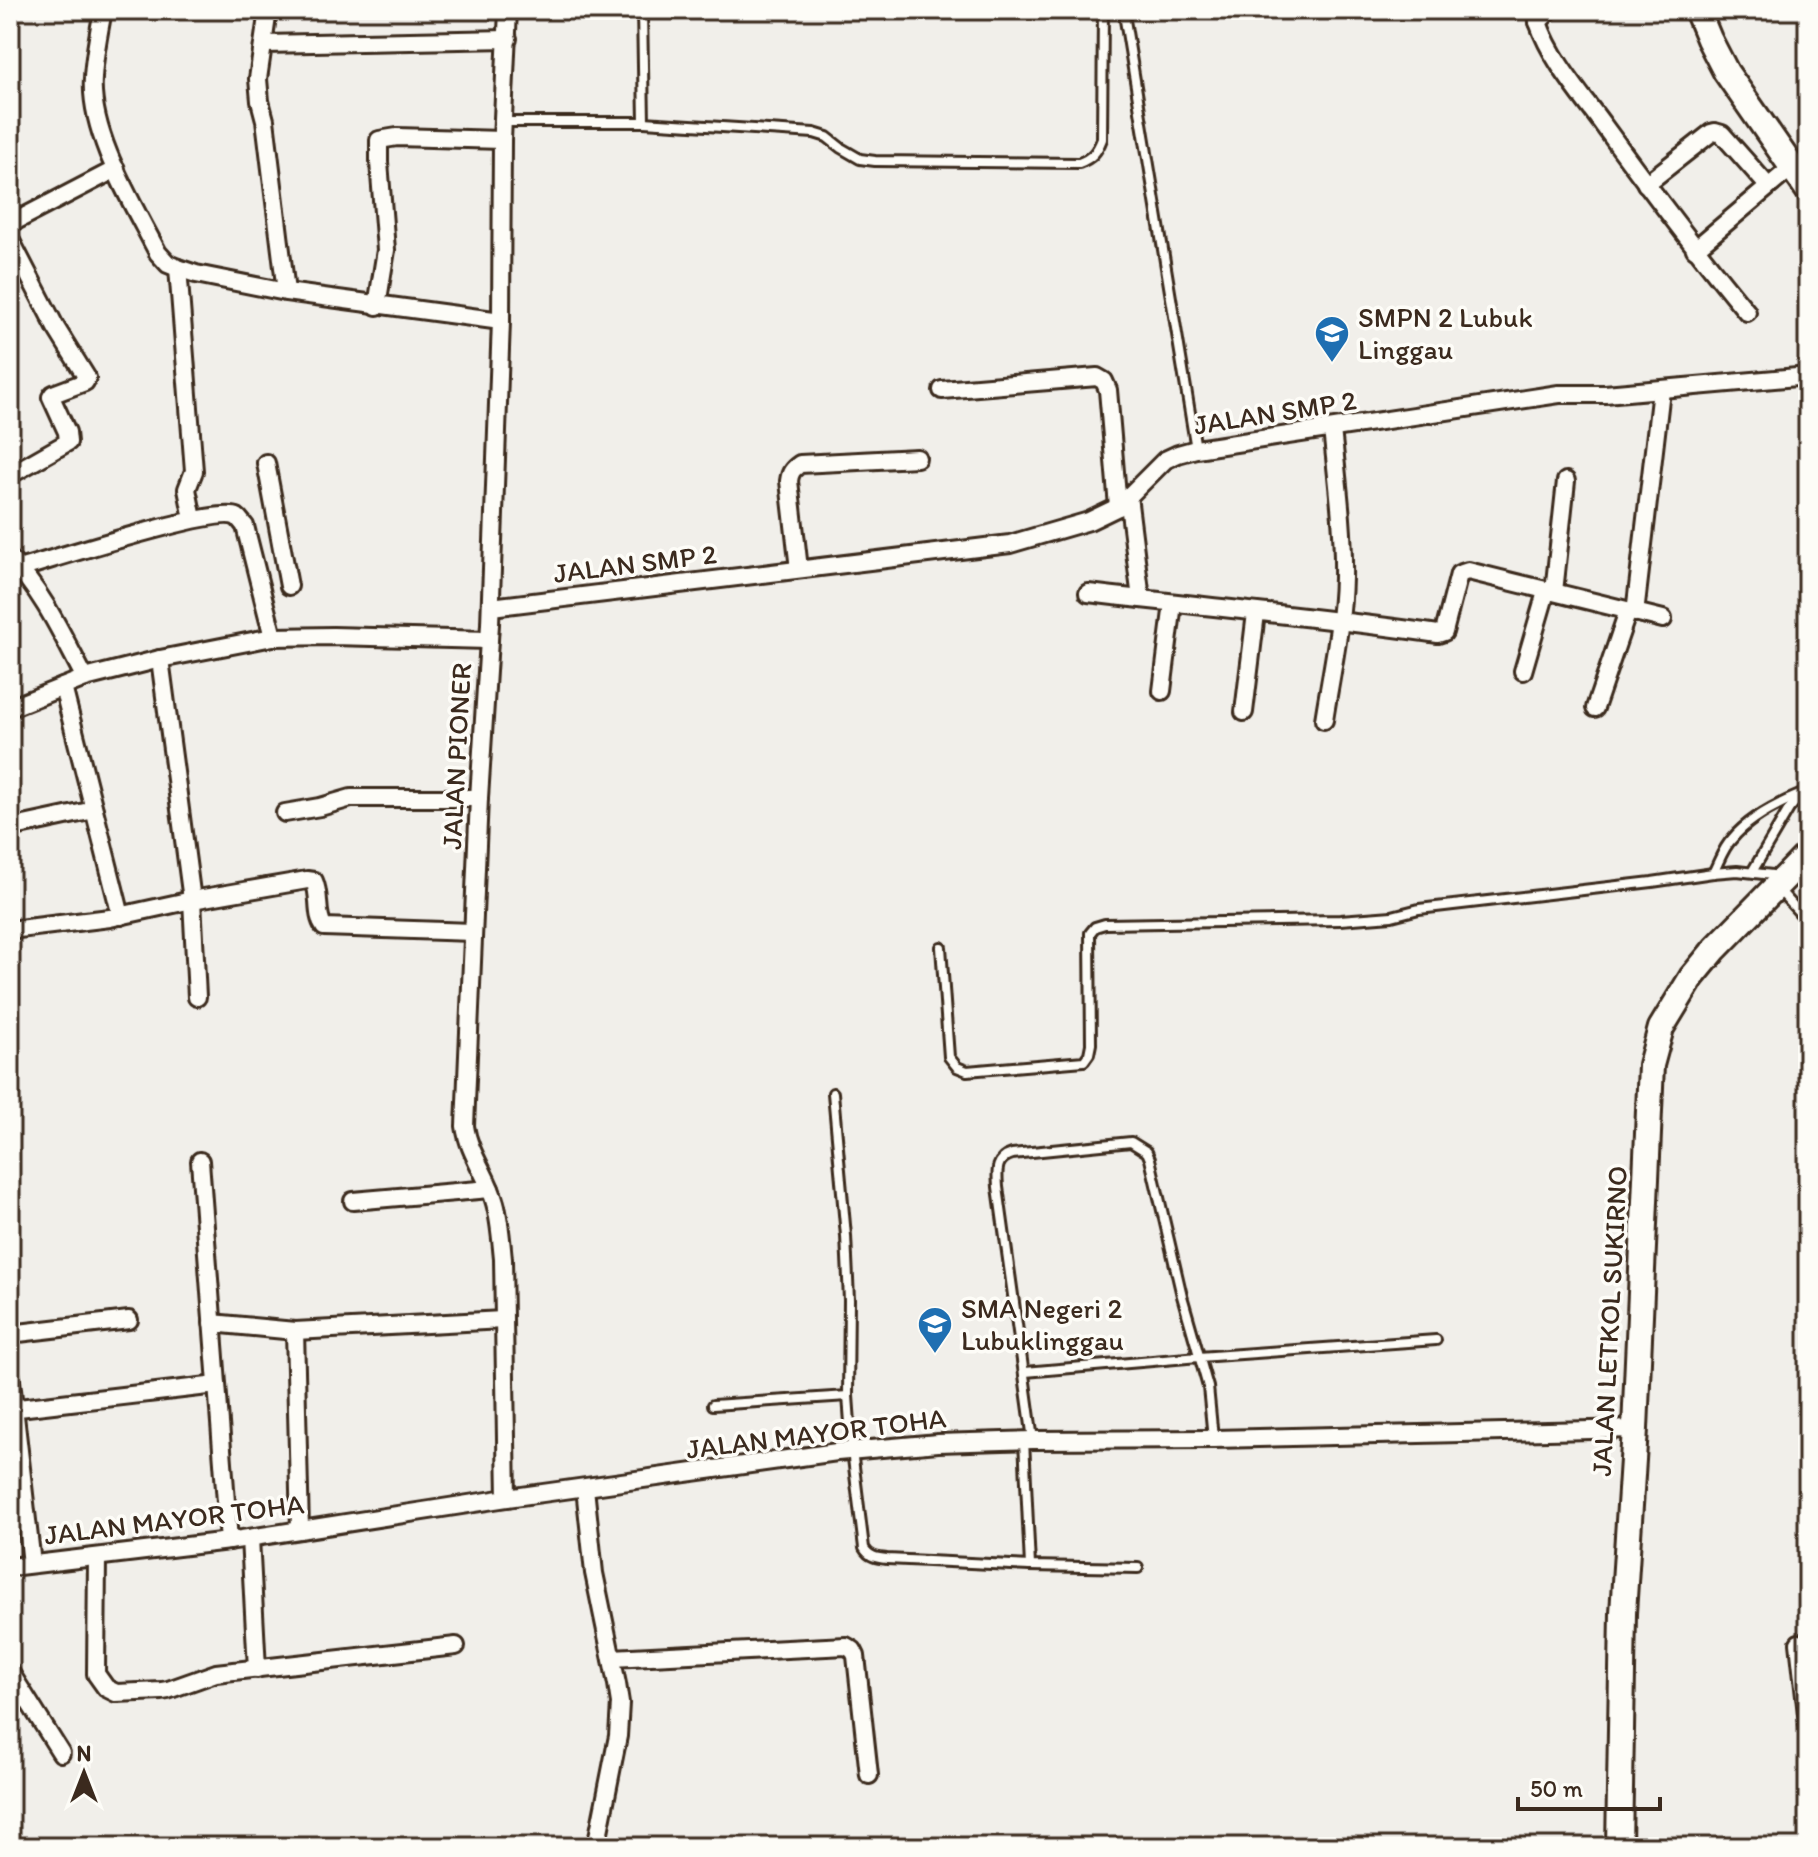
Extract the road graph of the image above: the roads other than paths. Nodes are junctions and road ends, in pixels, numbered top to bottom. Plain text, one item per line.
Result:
1 (103, 10) edge
2 (268, 10) edge
3 (508, 10) edge
4 (642, 10) edge
5 (1103, 10) edge
6 (1697, 10) edge
7 (1542, 14) edge
8 (1125, 20) dead end
9 (508, 39) junction
10 (264, 44) junction
11 (503, 122) junction
12 (644, 122) junction
13 (502, 140) junction
14 (1792, 167) junction
15 (116, 169) junction
16 (1646, 184) junction
17 (1768, 186) junction
18 (1808, 190) edge
19 (10, 224) edge
20 (10, 239) edge
21 (1695, 249) junction
22 (178, 268) junction
23 (286, 292) junction
24 (377, 306) junction
25 (1747, 312) dead end
26 (501, 321) junction
27 (1808, 376) edge
28 (942, 390) dead end
29 (1661, 390) junction
30 (1332, 429) junction
31 (1196, 449) junction
32 (917, 458) dead end
33 (266, 463) dead end
34 (10, 475) edge
35 (1566, 481) dead end
36 (1123, 501) junction
37 (275, 518) junction
38 (193, 519) junction
39 (245, 526) junction
40 (15, 564) edge
41 (799, 569) junction
42 (289, 586) dead end
43 (1550, 592) junction
44 (1088, 593) dead end
45 (1141, 599) junction
46 (1173, 603) junction
47 (491, 607) junction
48 (1632, 612) junction
49 (1256, 613) junction
50 (1339, 619) junction
51 (1663, 619) dead end
52 (273, 637) junction
53 (489, 640) junction
54 (160, 659) junction
55 (1523, 671) dead end
56 (85, 678) junction
57 (63, 687) junction
58 (1162, 691) dead end
59 (10, 708) edge
60 (1595, 708) dead end
61 (1244, 712) dead end
62 (1324, 720) dead end
63 (1805, 791) edge
64 (479, 798) junction
65 (94, 810) junction
66 (285, 813) dead end
67 (10, 828) edge
68 (1808, 854) edge
69 (1752, 872) junction
70 (1713, 873) junction
71 (1781, 882) junction
72 (192, 900) junction
73 (121, 916) junction
74 (1808, 922) edge
75 (10, 930) edge
76 (473, 932) junction
77 (941, 947) dead end
78 (197, 997) dead end
79 (1808, 1057) edge
80 (1808, 1081) edge
81 (833, 1093) dead end
82 (200, 1161) dead end
83 (490, 1189) junction
84 (353, 1201) dead end
85 (129, 1320) dead end
86 (503, 1320) junction
87 (212, 1323) junction
88 (295, 1331) junction
89 (10, 1334) edge
90 (1436, 1340) dead end
91 (1199, 1357) junction
92 (10, 1372) edge
93 (1025, 1372) junction
94 (217, 1385) junction
95 (848, 1396) junction
96 (713, 1405) dead end
97 (12, 1409) edge
98 (1635, 1429) junction
99 (1213, 1439) junction
100 (1028, 1440) junction
101 (852, 1450) junction
102 (585, 1488) junction
103 (507, 1498) junction
104 (300, 1530) junction
105 (250, 1538) junction
106 (229, 1541) junction
107 (97, 1557) junction
108 (32, 1564) junction
109 (1030, 1566) junction
110 (10, 1567) edge
111 (1138, 1568) dead end
112 (1799, 1643) dead end
113 (456, 1646) dead end
114 (612, 1658) junction
115 (257, 1669) junction
116 (10, 1672) edge
117 (1808, 1723) edge
118 (61, 1753) dead end
119 (869, 1775) dead end
120 (596, 1847) edge
121 (1619, 1847) edge

1 - 15 street
2 - 10 street
3 - 9 street, JALAN PIONER
4 - 12 lane
5 - 12 lane
6 - 14 main road
7 - 16 street
8 - 31 lane
9 - 10 street
9 - 11 street, JALAN PIONER
10 - 23 street
11 - 12 lane
11 - 13 street, JALAN PIONER
13 - 24 street
13 - 26 street, JALAN PIONER
14 - 17 street
14 - 18 main road
15 - 19 street
15 - 22 street
16 - 17 street
16 - 21 street
17 - 21 street
20 - 34 street
21 - 25 street
22 - 23 street
22 - 38 street
23 - 24 street
24 - 26 street
26 - 47 street, JALAN PIONER
27 - 29 street, JALAN SMP 2
28 - 36 street
29 - 30 street, JALAN SMP 2
29 - 48 street
30 - 31 street, JALAN SMP 2
30 - 50 street
31 - 36 street, JALAN SMP 2
32 - 41 street
33 - 37 street
35 - 43 street
36 - 41 street, JALAN SMP 2
36 - 45 street
37 - 39 street
37 - 42 street
38 - 39 street
38 - 40 street
39 - 52 street
40 - 56 street
41 - 47 street, JALAN SMP 2
43 - 48 street
43 - 50 street
43 - 55 street
44 - 45 street
45 - 46 street
46 - 49 street
46 - 58 street
47 - 53 street, JALAN PIONER
48 - 51 street
48 - 60 street
49 - 50 street
49 - 61 street
50 - 62 street
52 - 53 street
52 - 54 street
53 - 64 street, JALAN PIONER
54 - 56 street
54 - 72 street
56 - 57 street
57 - 59 street
57 - 65 street
63 - 69 lane
63 - 70 lane
64 - 66 street
64 - 76 street, JALAN PIONER
65 - 67 street
65 - 73 street
68 - 71 main road, JALAN LETKOL SUKIRNO
69 - 70 lane
69 - 71 lane
70 - 77 lane
71 - 74 lane
71 - 98 main road, JALAN LETKOL SUKIRNO
72 - 73 street
72 - 76 street
72 - 78 street
73 - 75 street
76 - 83 street, JALAN PIONER
79 - 80 lane
81 - 95 lane
82 - 87 street
83 - 84 street
83 - 86 street, JALAN PIONER
85 - 89 street
86 - 88 street
86 - 103 street, JALAN PIONER
87 - 88 street
87 - 94 street
88 - 104 street
90 - 91 lane
91 - 93 lane
91 - 93 lane
91 - 99 lane
92 - 97 street
93 - 100 lane
94 - 97 street
94 - 106 street
95 - 96 lane
95 - 101 lane
97 - 108 street
98 - 99 street, JALAN MAYOR TOHA
98 - 121 main road, JALAN LETKOL SUKIRNO
99 - 100 street, JALAN MAYOR TOHA
100 - 101 street, JALAN MAYOR TOHA
100 - 109 lane
101 - 102 street, JALAN MAYOR TOHA
101 - 109 lane
102 - 103 street, JALAN MAYOR TOHA
102 - 114 street
103 - 104 street, JALAN MAYOR TOHA
104 - 105 street, JALAN MAYOR TOHA
105 - 106 street, JALAN MAYOR TOHA
105 - 115 street
106 - 107 street, JALAN MAYOR TOHA
107 - 108 street, JALAN MAYOR TOHA
107 - 115 street
108 - 110 street, JALAN MAYOR TOHA
109 - 111 lane
112 - 117 street
113 - 115 street
114 - 119 street
114 - 120 street
116 - 118 street

